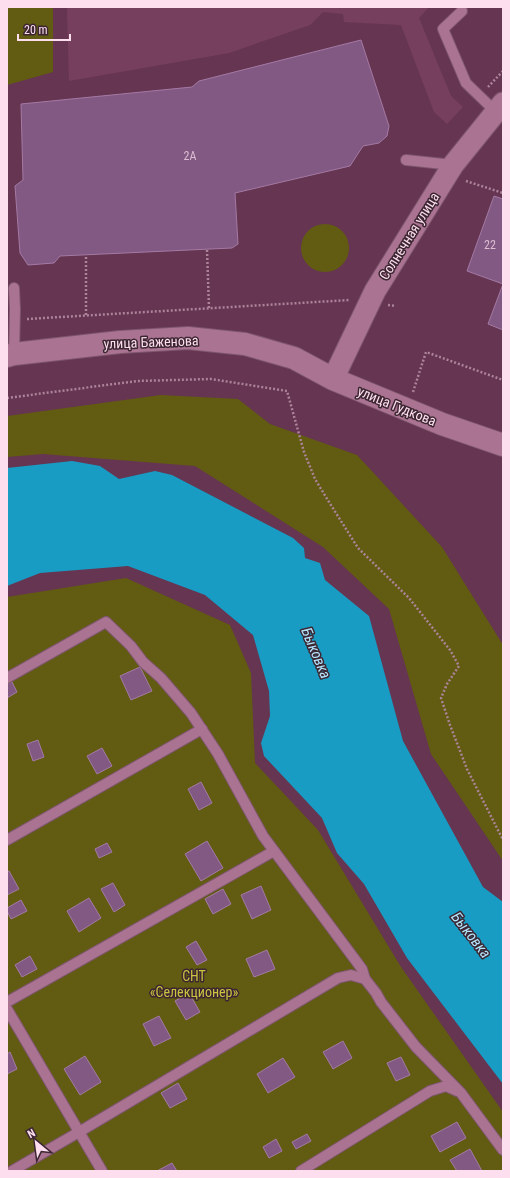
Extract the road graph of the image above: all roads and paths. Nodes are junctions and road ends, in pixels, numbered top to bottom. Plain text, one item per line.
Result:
1 (462, 11) dead end
2 (503, 71) edge
3 (480, 96) junction
4 (499, 108) edge
5 (406, 160) dead end
6 (459, 173) junction
7 (503, 193) edge
8 (207, 250) dead end
9 (86, 255) dead end
10 (14, 288) dead end
11 (370, 302) junction
12 (396, 306) dead end
13 (210, 308) junction
14 (86, 315) junction
15 (14, 320) junction
16 (10, 355) edge
17 (294, 358) joint
18 (333, 379) junction
19 (503, 380) edge
20 (413, 392) dead end
21 (7, 398) edge
22 (503, 445) edge
23 (7, 678) edge
24 (202, 729) junction
25 (7, 840) edge
26 (503, 840) edge
27 (274, 851) junction
28 (364, 979) junction
29 (7, 1002) edge
30 (7, 1009) edge
31 (461, 1093) junction
32 (80, 1132) junction
33 (503, 1150) edge
34 (12, 1171) edge
35 (102, 1171) edge
36 (301, 1171) edge

1 - 3 lane
2 - 3 path
3 - 4 lane
4 - 6 street, Солнечная улица
5 - 6 lane
6 - 7 path
6 - 11 street, Солнечная улица
8 - 13 path
9 - 14 path
10 - 15 lane
11 - 12 path
11 - 13 path
11 - 18 street, Солнечная улица
13 - 14 path
14 - 15 path
15 - 16 lane
16 - 17 street, улица Баженова
17 - 18 street, улица Гудкова
18 - 22 street, улица Гудкова
19 - 20 path
21 - 26 path
23 - 24 lane
24 - 25 lane
24 - 27 lane
27 - 28 lane
27 - 29 lane
28 - 31 lane
28 - 32 lane
30 - 32 lane
31 - 33 lane
31 - 36 lane
32 - 34 lane
32 - 35 lane

